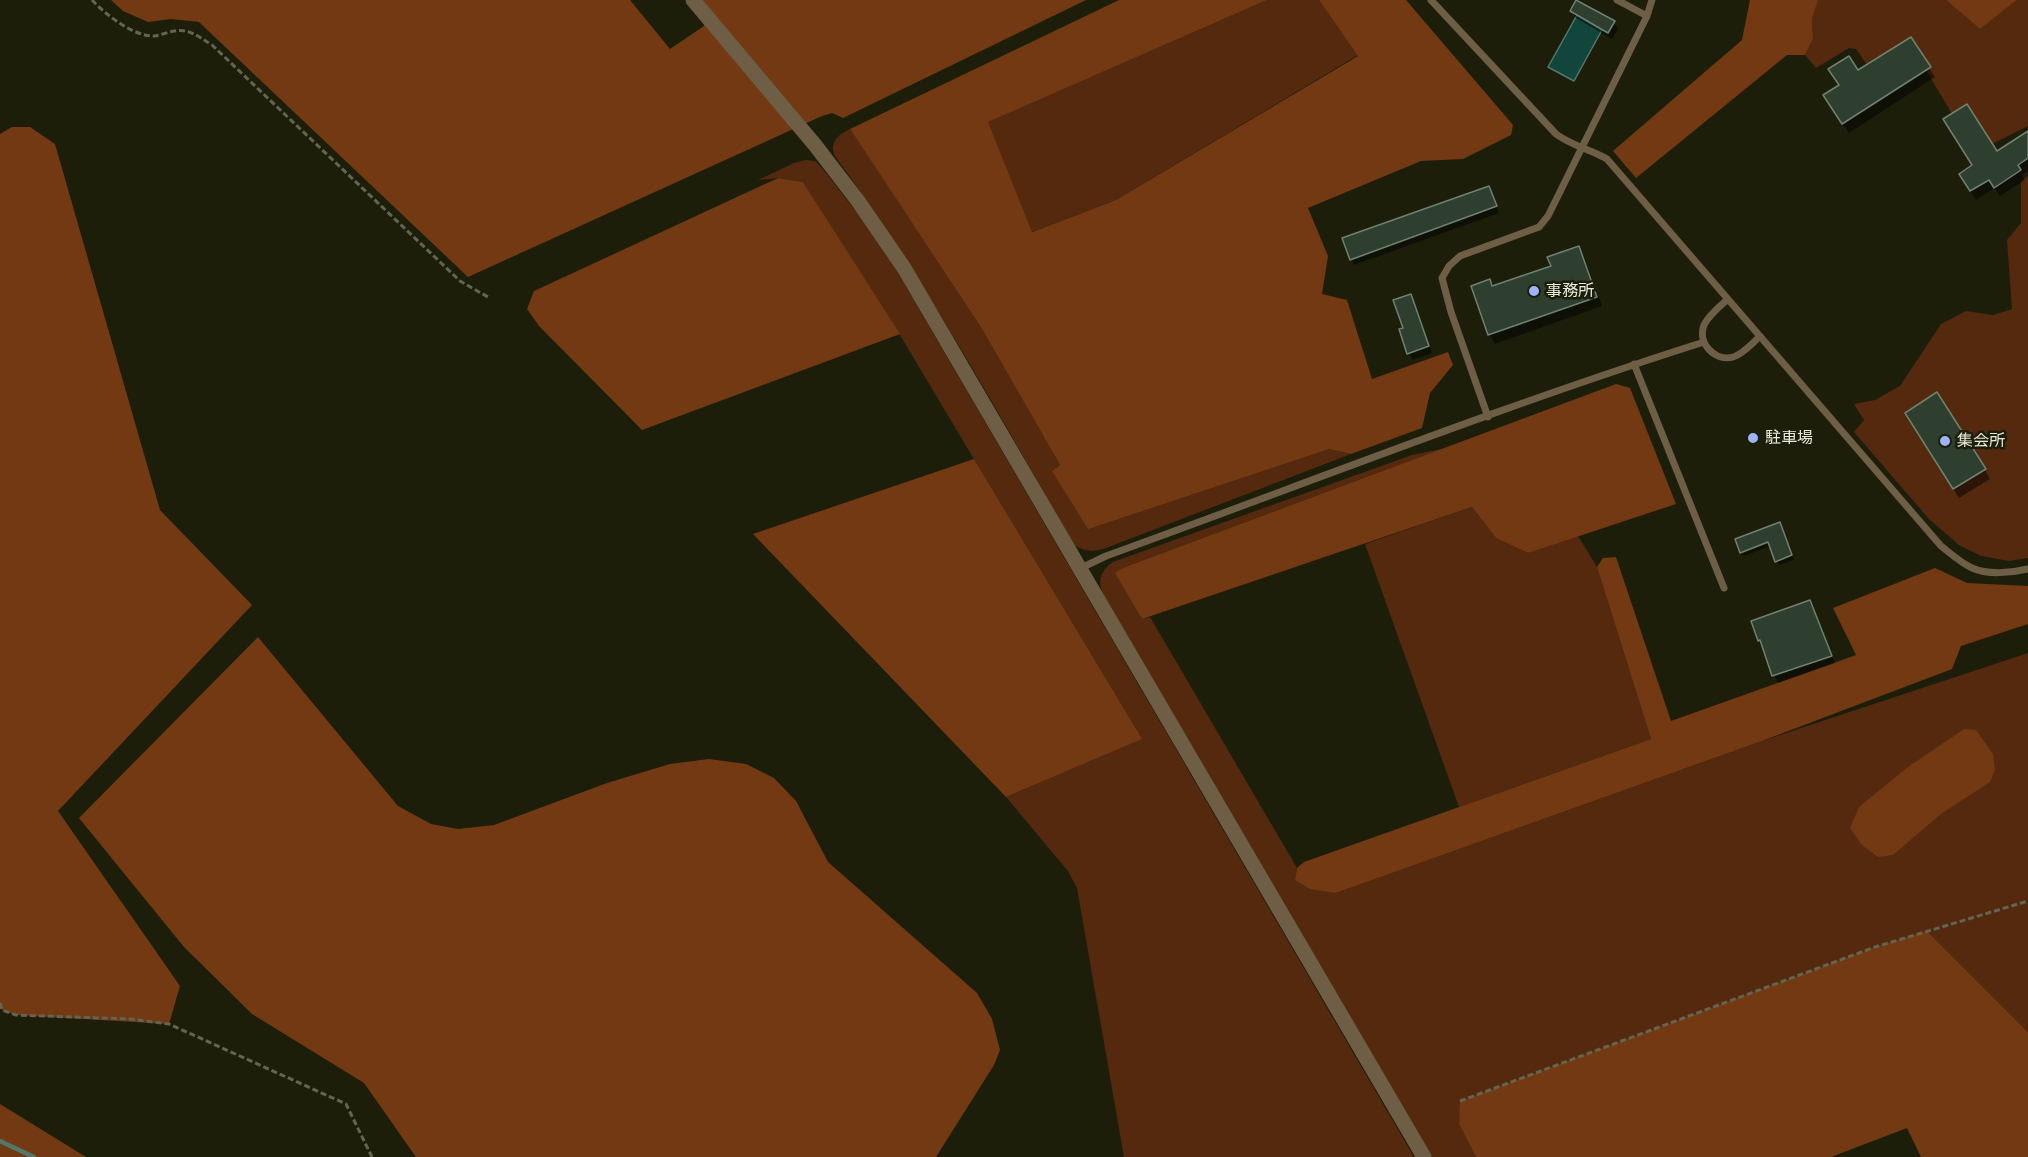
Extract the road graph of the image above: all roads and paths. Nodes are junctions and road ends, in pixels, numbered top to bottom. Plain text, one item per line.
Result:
1 (92, 0) edge
2 (693, 0) edge
3 (1431, 0) edge
4 (1617, 0) edge
5 (1652, 0) edge
6 (1647, 16) junction
7 (1583, 149) junction
8 (488, 297) dead end
9 (1727, 300) junction
10 (1760, 336) junction
11 (1704, 342) junction
12 (1634, 364) junction
13 (1488, 417) junction
14 (1081, 568) junction
15 (2028, 569) edge
16 (1724, 588) dead end
17 (2028, 901) edge
18 (0, 1003) edge
19 (1460, 1101) dead end
20 (372, 1157) edge
21 (1424, 1157) edge

1 - 8 path
2 - 14 street
3 - 7 lane
4 - 6 lane
5 - 6 lane
6 - 7 lane
7 - 9 lane
7 - 13 lane
9 - 10 lane
9 - 11 lane
10 - 11 lane
10 - 15 lane
11 - 12 lane
12 - 13 lane
12 - 16 lane
13 - 14 lane
14 - 21 street
17 - 19 path
18 - 20 path

